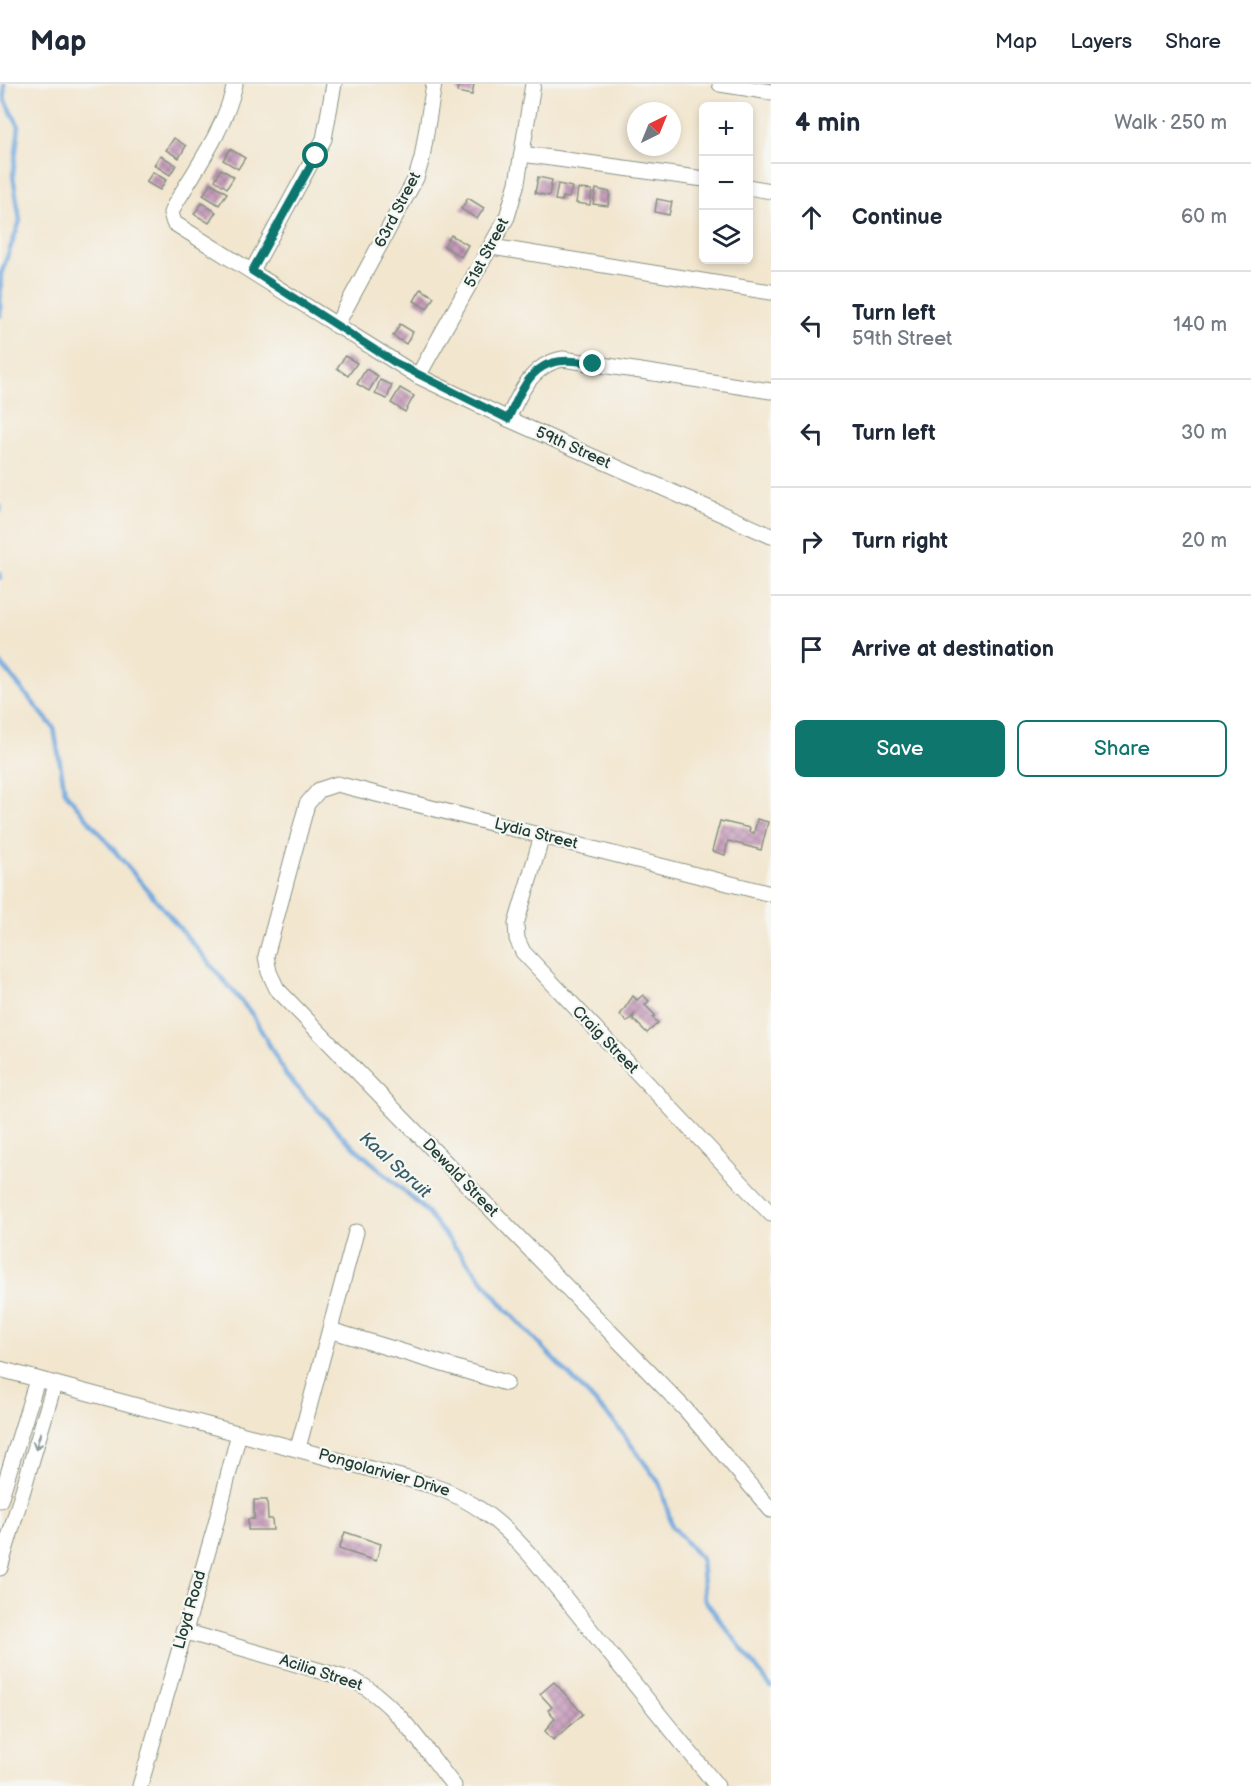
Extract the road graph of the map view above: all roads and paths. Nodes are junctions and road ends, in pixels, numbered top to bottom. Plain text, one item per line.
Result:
1 (235, 84) edge
2 (334, 84) edge
3 (434, 84) edge
4 (533, 84) edge
5 (720, 84) edge
6 (771, 92) edge
7 (522, 154) junction
8 (699, 178) edge
9 (753, 188) edge
10 (771, 190) edge
11 (492, 247) junction
12 (252, 271) junction
13 (771, 291) edge
14 (336, 326) junction
15 (418, 376) junction
16 (771, 391) edge
17 (508, 419) junction
18 (771, 536) edge
19 (307, 804) joint
20 (542, 836) junction
21 (771, 894) edge
22 (771, 1214) edge
23 (356, 1232) dead end
24 (330, 1330) junction
25 (0, 1369) edge
26 (37, 1380) junction
27 (506, 1383) dead end
28 (54, 1385) junction
29 (239, 1433) junction
30 (298, 1448) junction
31 (0, 1500) edge
32 (771, 1510) edge
33 (0, 1568) edge
34 (183, 1631) junction
35 (140, 1786) edge
36 (454, 1786) edge
37 (717, 1786) edge

1 - 12 street, 59th Street
2 - 12 street
3 - 14 street, 63rd Street
4 - 7 street, 51st Street
5 - 6 street
7 - 8 street
7 - 11 street, 51st Street
9 - 10 street
11 - 13 street
11 - 15 street, 51st Street
12 - 14 street, 59th Street
14 - 15 street, 59th Street
15 - 17 street, 59th Street
16 - 17 street
17 - 18 street, 59th Street
19 - 20 street, Lydia Street
19 - 32 street, Dewald Street
20 - 21 street, Lydia Street
20 - 22 street, Craig Street
23 - 24 street
24 - 27 street
24 - 30 street
25 - 26 street, Pongolarivier Drive
26 - 28 street, Pongolarivier Drive
26 - 31 street
28 - 29 street, Pongolarivier Drive
28 -> 33 street
29 - 30 street, Pongolarivier Drive
29 - 34 street, Lloyd Road
30 - 37 street, Pongolarivier Drive
34 - 35 street, Lloyd Road
34 - 36 street, Acilia Street

